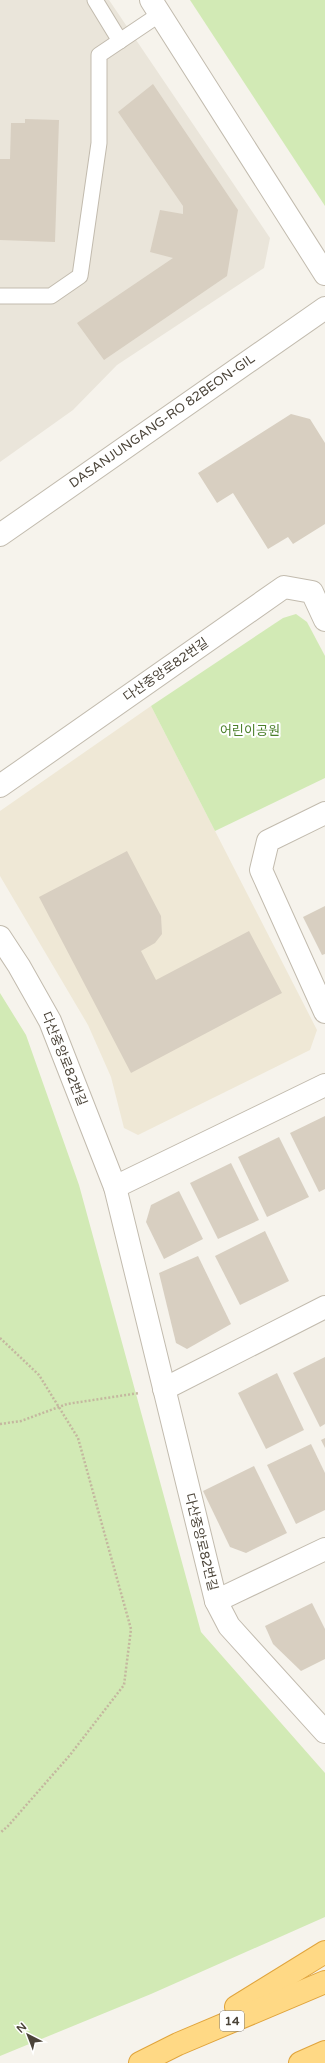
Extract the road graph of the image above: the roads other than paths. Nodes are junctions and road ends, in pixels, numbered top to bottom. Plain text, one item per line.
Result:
1 (95, 0) edge
2 (156, 7) edge
3 (120, 41) junction
4 (325, 274) edge
5 (0, 296) edge
6 (325, 308) edge
7 (0, 535) edge
8 (325, 620) edge
9 (0, 786) edge
10 (325, 813) edge
11 (0, 937) edge
12 (325, 1012) edge
13 (325, 1085) edge
14 (115, 1187) junction
15 (325, 1307) edge
16 (164, 1389) junction
17 (325, 1549) edge
18 (216, 1600) junction
19 (325, 1732) edge
20 (325, 1952) edge
21 (325, 1982) edge
22 (178, 2044) junction
23 (325, 2052) edge
24 (140, 2063) edge
25 (300, 2063) edge

1 - 3 lane
2 - 3 lane
2 - 4 street
3 - 5 lane
6 - 7 street, DASANJUNGANG-RO 82BEON-GIL
8 - 9 street, 다산중앙로82번길
10 - 12 street
11 - 14 street, 다산중앙로82번길
13 - 14 street
14 - 16 street, 다산중앙로82번길
15 - 16 street
16 - 18 street, 다산중앙로82번길
17 - 18 street, 다산중앙로82번길
18 - 19 street
20 - 22 highway
21 - 22 highway, 14
22 - 24 highway, 14
23 - 25 highway

